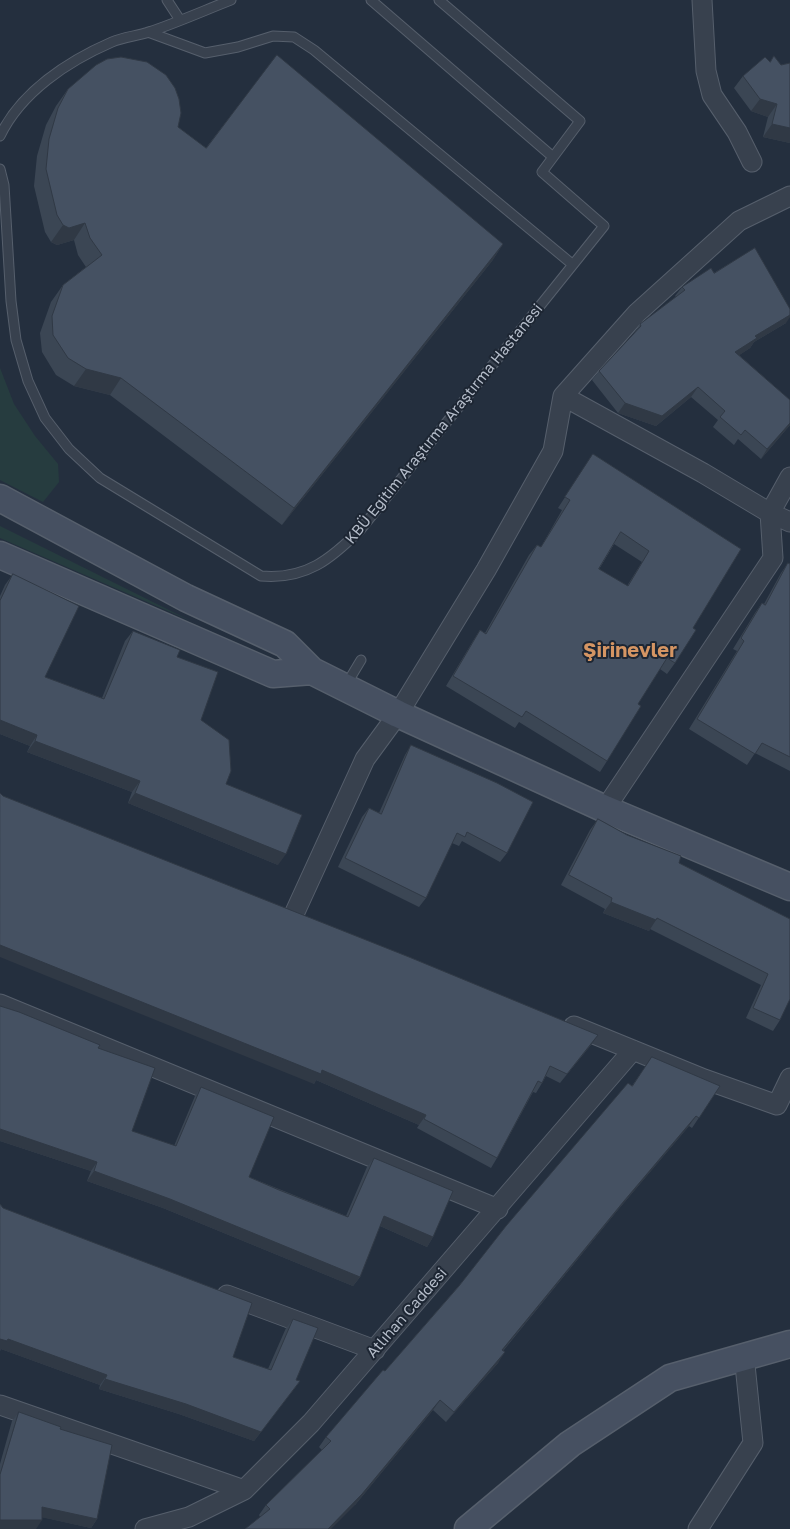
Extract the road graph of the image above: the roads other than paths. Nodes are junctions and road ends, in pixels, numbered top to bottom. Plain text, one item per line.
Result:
1 (167, 0) edge
2 (230, 0) edge
3 (372, 0) edge
4 (439, 0) edge
5 (702, 0) edge
6 (180, 20) junction
7 (148, 32) junction
8 (0, 136) edge
9 (553, 157) junction
10 (752, 162) dead end
11 (0, 170) edge
12 (790, 196) edge
13 (572, 264) junction
14 (563, 396) junction
15 (790, 477) edge
16 (0, 498) edge
17 (770, 513) junction
18 (790, 522) edge
19 (0, 555) edge
20 (361, 660) dead end
21 (312, 671) junction
22 (345, 688) junction
23 (398, 714) junction
24 (605, 809) junction
25 (790, 888) edge
26 (277, 905) edge
27 (295, 912) junction
28 (314, 920) edge
29 (0, 1004) edge
30 (561, 1020) edge
31 (634, 1050) junction
32 (790, 1078) edge
33 (498, 1208) junction
34 (210, 1288) edge
35 (790, 1344) edge
36 (375, 1350) junction
37 (744, 1355) junction
38 (0, 1405) edge
39 (244, 1490) junction
40 (145, 1529) edge
41 (468, 1529) edge
42 (698, 1529) edge

1 - 6 lane
2 - 6 lane
3 - 9 lane
4 - 9 lane, KBÜ Eğitim Araştırma Araştırma Hastanesi
5 - 10 street
6 - 7 lane
7 - 8 lane
7 - 13 lane
9 - 13 lane, KBÜ Eğitim Araştırma Araştırma Hastanesi
11 - 13 lane, KBÜ Eğitim Araştırma Araştırma Hastanesi
12 - 14 street
14 - 17 street
14 - 23 street
15 - 17 street
16 - 21 street
17 - 18 street
17 - 24 street
19 - 21 street
20 - 22 lane
21 - 22 street
22 - 23 street
23 - 24 street
23 - 27 street
24 - 25 street
26 - 27 street
27 - 28 street
29 - 33 street
30 - 31 street
31 - 32 street
31 - 33 street, Atlıhan Caddesi
33 - 36 street, Atlıhan Caddesi
34 - 36 street
35 - 37 street
36 - 39 street, Atlıhan Caddesi
37 - 41 street
37 - 42 street
38 - 39 street
39 - 40 street, Atlıhan Caddesi

